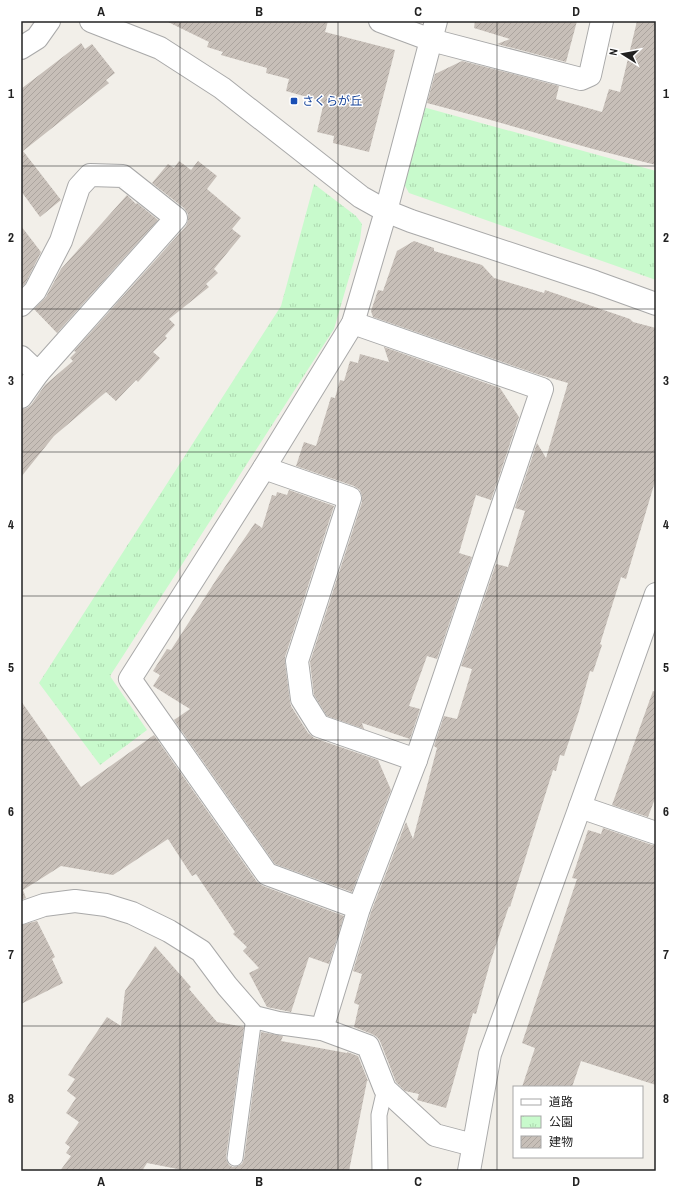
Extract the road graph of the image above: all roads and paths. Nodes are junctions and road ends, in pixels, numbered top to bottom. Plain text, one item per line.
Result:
1 (49, 21) edge
2 (91, 21) edge
3 (380, 21) edge
4 (602, 21) edge
5 (433, 31) edge
6 (21, 48) edge
7 (386, 211) junction
8 (656, 304) edge
9 (21, 305) edge
10 (352, 323) junction
11 (21, 357) edge
12 (38, 374) junction
13 (21, 397) edge
14 (264, 468) junction
15 (656, 594) edge
16 (416, 760) junction
17 (580, 808) junction
18 (656, 833) edge
19 (360, 908) junction
20 (21, 912) edge
21 (254, 1017) junction
22 (322, 1029) junction
23 (385, 1089) junction
24 (473, 1145) junction
25 (235, 1158) dead end
26 (380, 1171) edge
27 (469, 1171) edge

1 - 6 street
2 - 7 street
3 - 5 street
4 - 5 street
5 - 7 street
7 - 8 street
7 - 10 street
9 - 12 street
10 - 14 street
10 - 16 street
11 - 12 street
12 - 13 street
14 - 16 street
14 - 19 street
15 - 17 street
16 - 19 street
17 - 18 street
17 - 24 street
19 - 22 street
20 - 21 street
21 - 22 street
21 - 25 lane
22 - 23 street
23 - 24 street
23 - 26 lane
24 - 27 street

